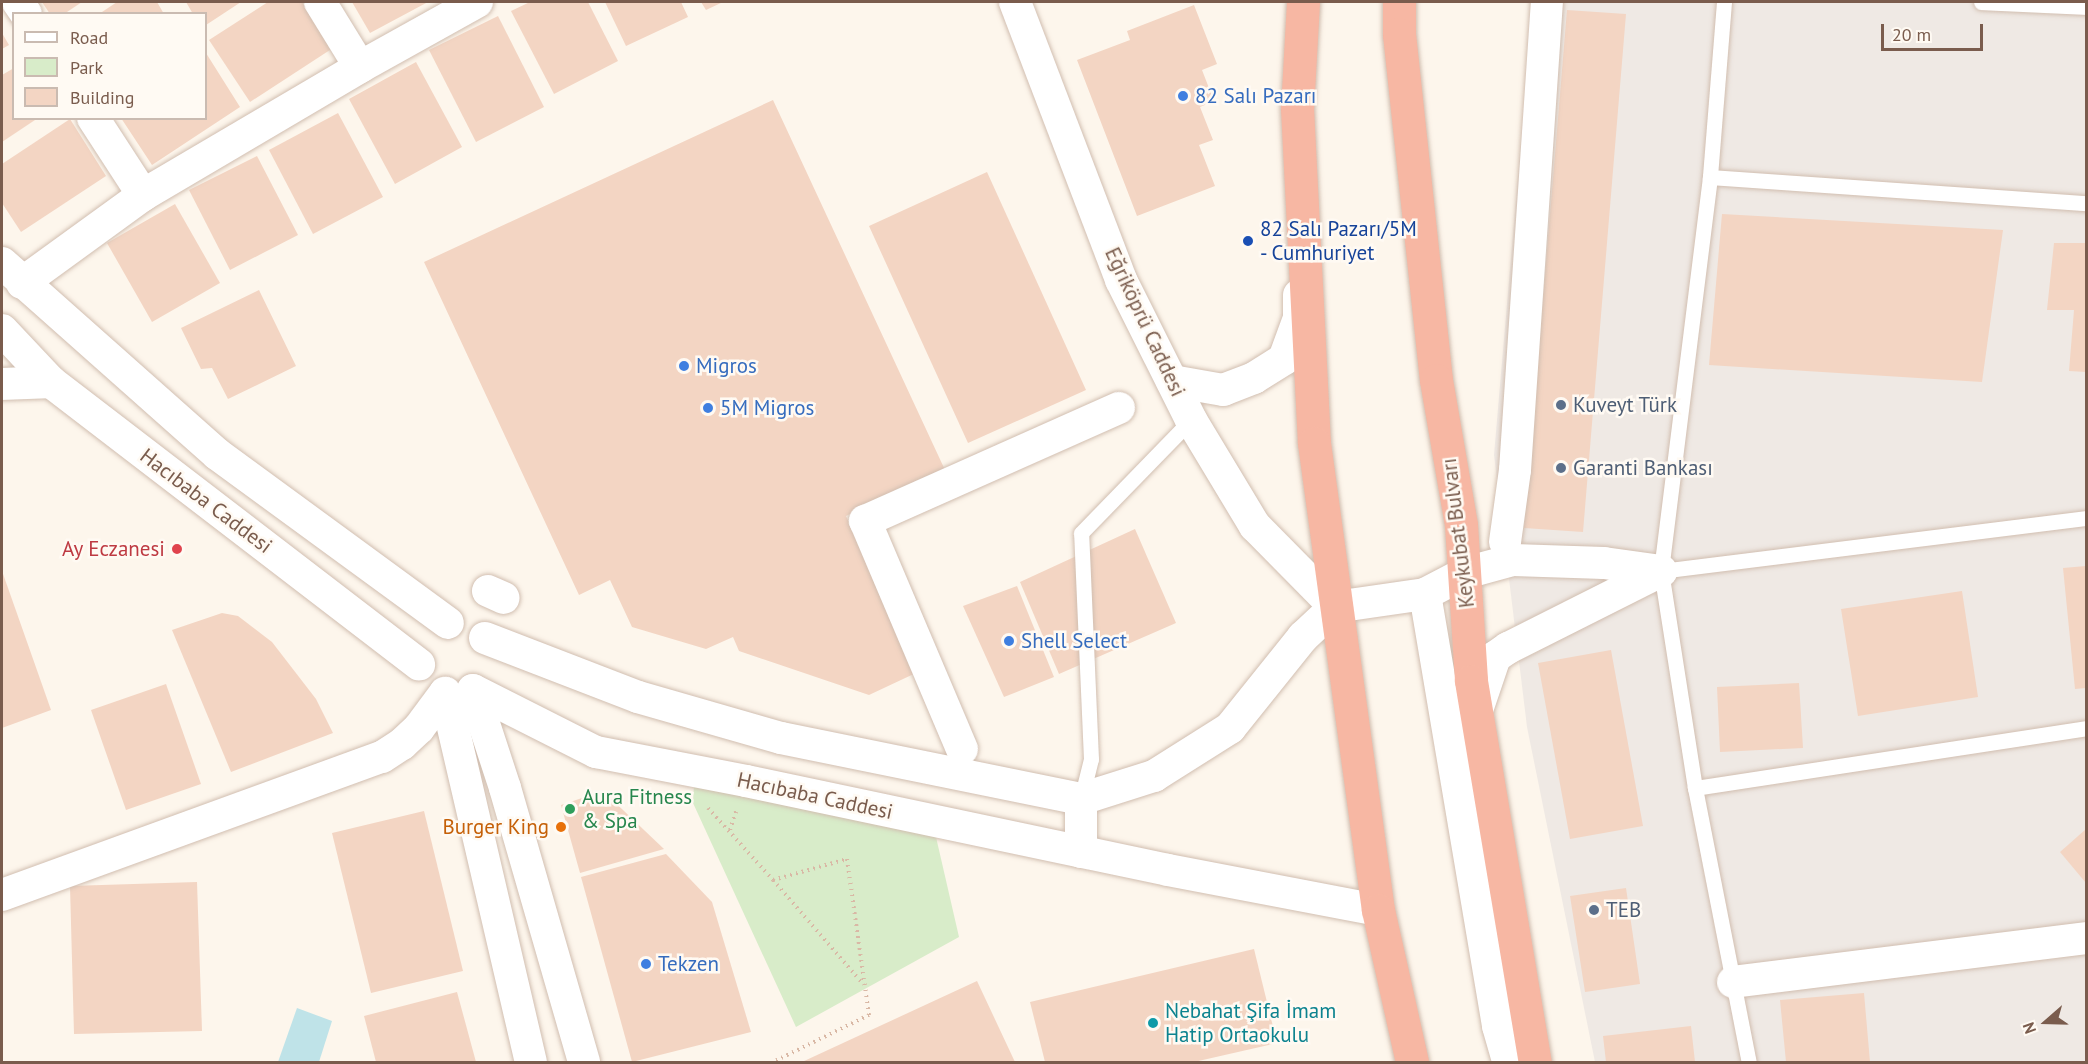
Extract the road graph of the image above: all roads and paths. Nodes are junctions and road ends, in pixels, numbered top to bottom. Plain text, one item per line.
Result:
1 (320, 2) edge
2 (477, 2) edge
3 (1015, 2) edge
4 (1303, 2) edge
5 (1399, 2) edge
6 (1547, 2) edge
7 (1724, 2) edge
8 (1982, 2) edge
9 (2086, 7) edge
10 (360, 67) junction
11 (94, 120) edge
12 (1710, 177) junction
13 (143, 195) junction
14 (2086, 203) edge
15 (1301, 231) junction
16 (12, 273) edge
17 (2, 330) edge
18 (1172, 381) junction
19 (51, 382) junction
20 (2, 384) edge
21 (1119, 408) dead end
22 (1191, 420) junction
23 (2086, 518) edge
24 (1505, 542) dead end
25 (1661, 571) junction
26 (1465, 573) junction
27 (1425, 594) junction
28 (1335, 607) junction
29 (448, 623) junction
30 (485, 638) junction
31 (419, 664) junction
32 (459, 691) junction
33 (1476, 713) junction
34 (2086, 728) edge
35 (962, 749) dead end
36 (1695, 788) junction
37 (1081, 799) junction
38 (704, 804) dead end
39 (1080, 852) junction
40 (773, 880) junction
41 (2, 895) edge
42 (1378, 910) junction
43 (2086, 938) edge
44 (1733, 982) junction
45 (864, 985) junction
46 (1407, 1061) edge
47 (531, 1062) edge
48 (584, 1062) edge
49 (773, 1062) edge
50 (1508, 1062) edge
51 (1535, 1062) edge
52 (1749, 1062) edge

1 - 10 street
2 - 10 street
3 - 18 street, Eğriköprü Caddesi
4 - 15 highway
5 - 26 highway, Keykubat Bulvarı
6 - 24 street
7 - 12 lane
8 - 9 lane
10 - 13 street
11 - 13 street
12 - 14 lane
12 - 25 lane
13 - 16 street
15 - 18 street
15 - 28 highway
16 - 29 street
17 - 19 street, Hacıbaba Caddesi
18 - 22 street, Eğriköprü Caddesi
19 - 20 street
19 - 31 street, Hacıbaba Caddesi
21 - 35 street
22 - 28 street, Eğriköprü Caddesi
22 - 37 lane
23 - 25 lane
25 - 26 street
25 - 33 street
25 - 36 lane
26 - 27 street
26 - 33 highway, Keykubat Bulvarı
27 - 28 street
27 - 50 street
28 - 37 street
28 - 42 highway
29 - 30 street
29 - 31 street
30 - 32 street
30 - 37 street
31 - 32 street
32 - 39 street, Hacıbaba Caddesi
32 - 41 street
32 - 47 street
32 - 48 street
33 - 51 highway, Keykubat Bulvarı
34 - 36 lane
36 - 44 lane
37 - 39 street
38 - 40 path
39 - 42 street, Hacıbaba Caddesi
40 - 45 path
40 - 45 path
42 - 46 highway
43 - 44 street
44 - 52 lane
45 - 49 path

